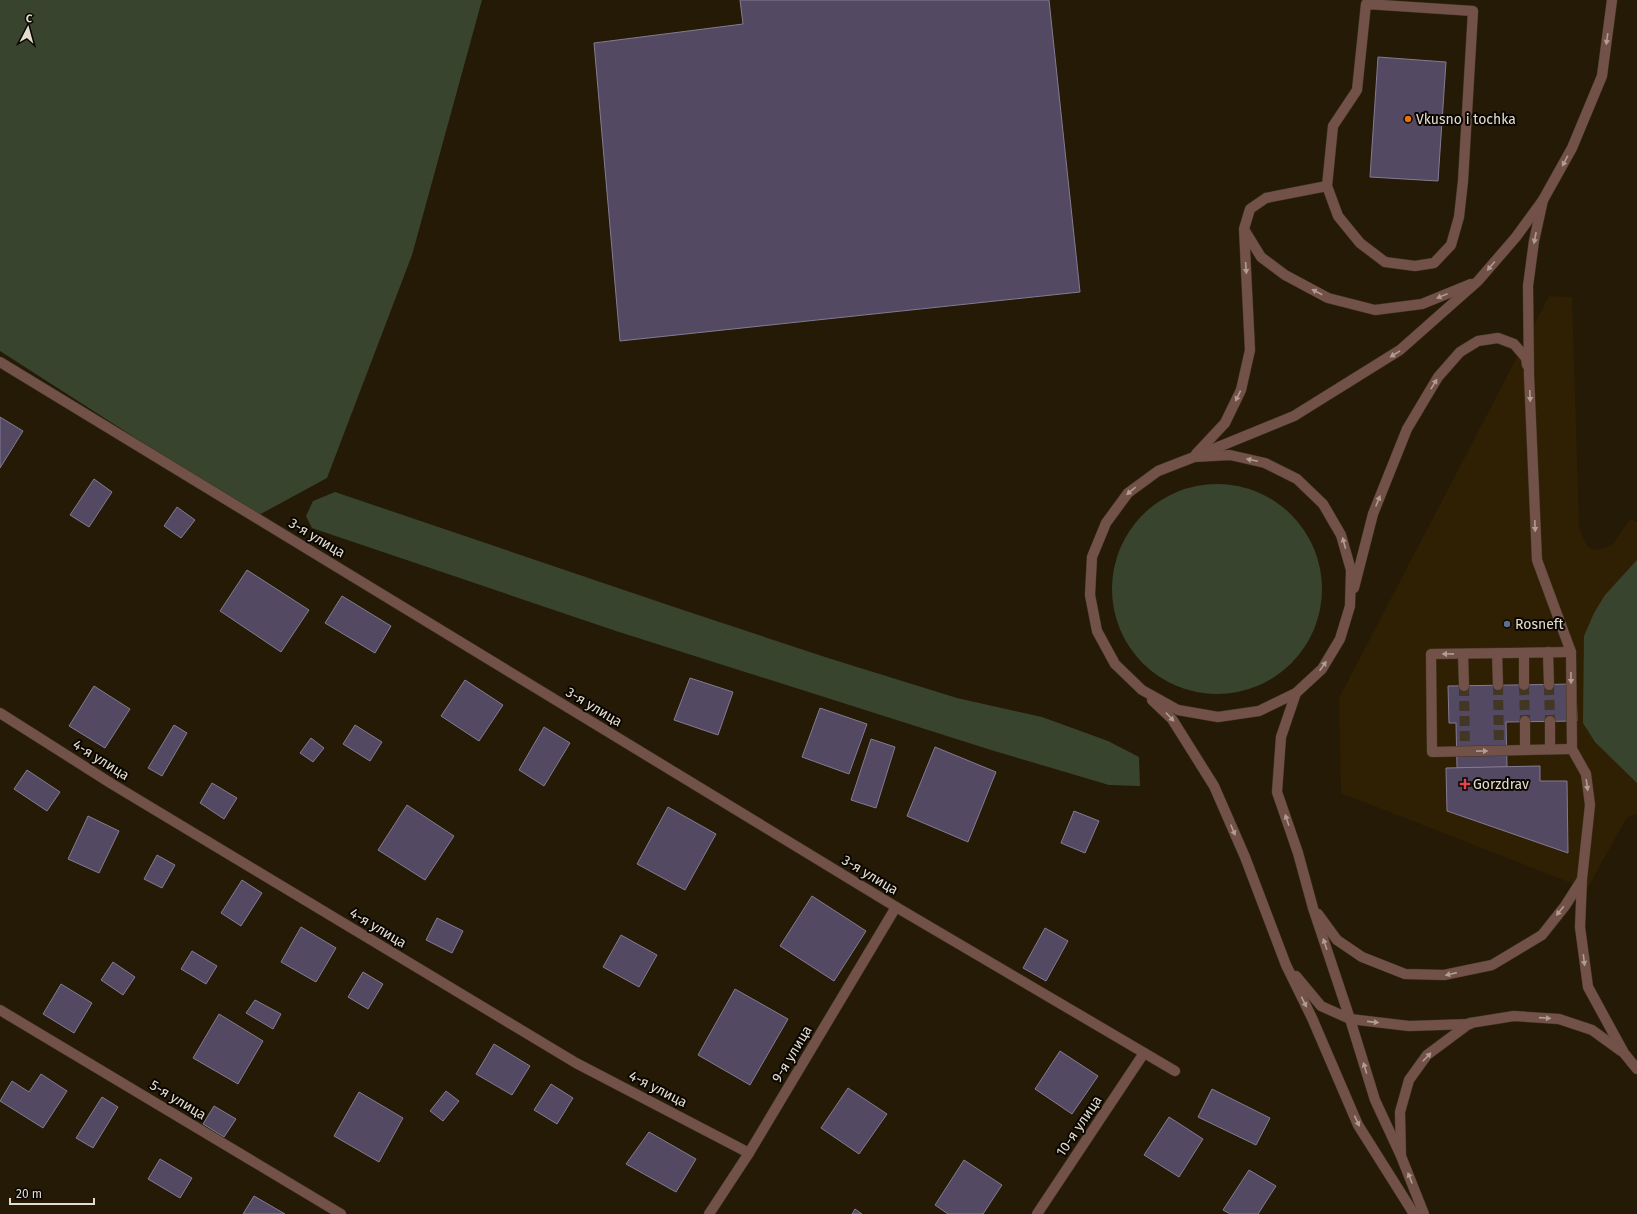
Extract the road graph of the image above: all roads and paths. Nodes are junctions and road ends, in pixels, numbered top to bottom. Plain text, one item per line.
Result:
1 (1612, 0) edge
2 (1327, 186) junction
3 (1544, 200) junction
4 (1244, 229) junction
5 (1478, 281) junction
6 (0, 362) edge
7 (1529, 375) junction
8 (1194, 457) junction
9 (1350, 606) junction
10 (1524, 652) junction
11 (1548, 652) junction
12 (1571, 652) junction
13 (1497, 653) junction
14 (1464, 654) junction
15 (1498, 685) tunnel mouth
16 (1524, 685) tunnel mouth
17 (1549, 685) tunnel mouth
18 (1464, 686) tunnel mouth
19 (1142, 690) junction
20 (1296, 693) junction
21 (0, 713) edge
22 (1525, 721) tunnel mouth
23 (1550, 721) tunnel mouth
24 (1550, 749) junction
25 (1572, 749) junction
26 (1525, 750) junction
27 (1582, 879) junction
28 (896, 907) junction
29 (1313, 908) junction
30 (1286, 965) junction
31 (0, 1010) edge
32 (1350, 1019) junction
33 (1470, 1024) junction
34 (1144, 1053) junction
35 (1624, 1053) junction
36 (1637, 1069) edge
37 (1175, 1072) dead end
38 (749, 1153) junction
39 (1401, 1156) junction
40 (341, 1214) edge
41 (709, 1214) edge
42 (1037, 1214) edge
43 (1414, 1214) edge
44 (1424, 1214) edge

1 -> 3 street
2 - 2 street
2 - 4 street
3 -> 5 street
3 -> 7 street
5 -> 4 street
4 -> 8 street
5 -> 8 street
6 - 28 street, 3-я улица
9 -> 7 street
7 -> 12 street
9 -> 8 street
8 -> 19 street
20 -> 9 street
10 - 11 street
10 - 13 street
10 - 16 street
11 - 12 street
11 - 17 street
12 -> 25 street
13 - 14 street
13 - 15 street
14 - 18 street
14 -> 26 street
19 - 20 street
19 -> 30 street
29 -> 20 street
21 - 38 street, 4-я улица
22 - 26 street
23 - 24 street
24 - 25 street
24 - 26 street
25 -> 27 street
27 -> 29 street
27 -> 35 street
28 - 34 street, 3-я улица
28 - 38 street, 9-я улица
32 -> 29 street
30 - 32 street
30 -> 43 street
31 - 40 street, 5-я улица
32 -> 33 street
39 -> 32 street
33 -> 35 street
39 -> 33 street
34 - 37 street, 3-я улица
34 - 42 street, 10-я улица
35 - 36 street
38 - 41 street, 9-я улица
44 -> 39 street

